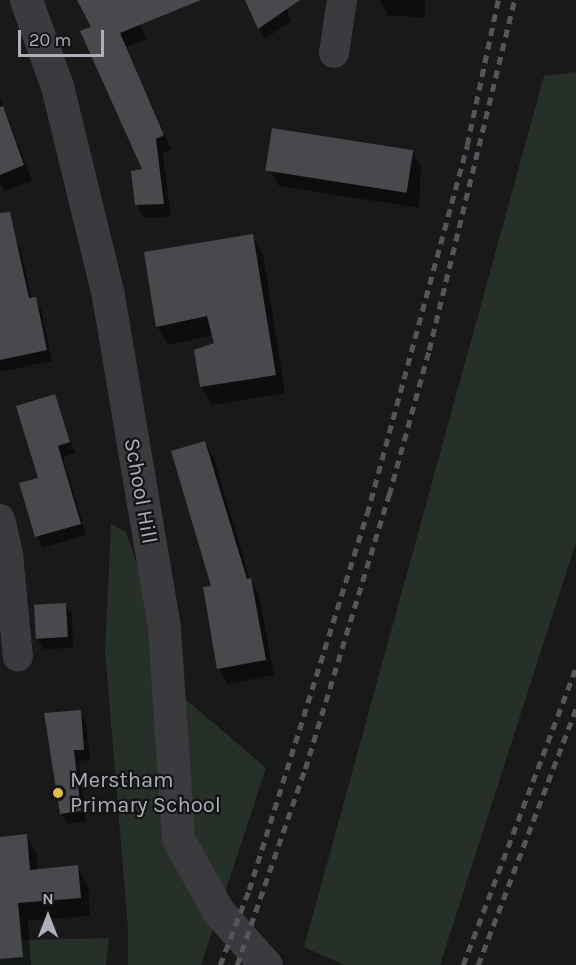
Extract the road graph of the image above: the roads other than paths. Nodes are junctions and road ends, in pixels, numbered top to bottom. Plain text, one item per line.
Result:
1 (26, 0) edge
2 (342, 0) edge
3 (334, 52) dead end
4 (0, 519) edge
5 (18, 657) dead end
6 (266, 965) edge

1 - 6 street, School Hill
2 - 3 street
4 - 5 street

